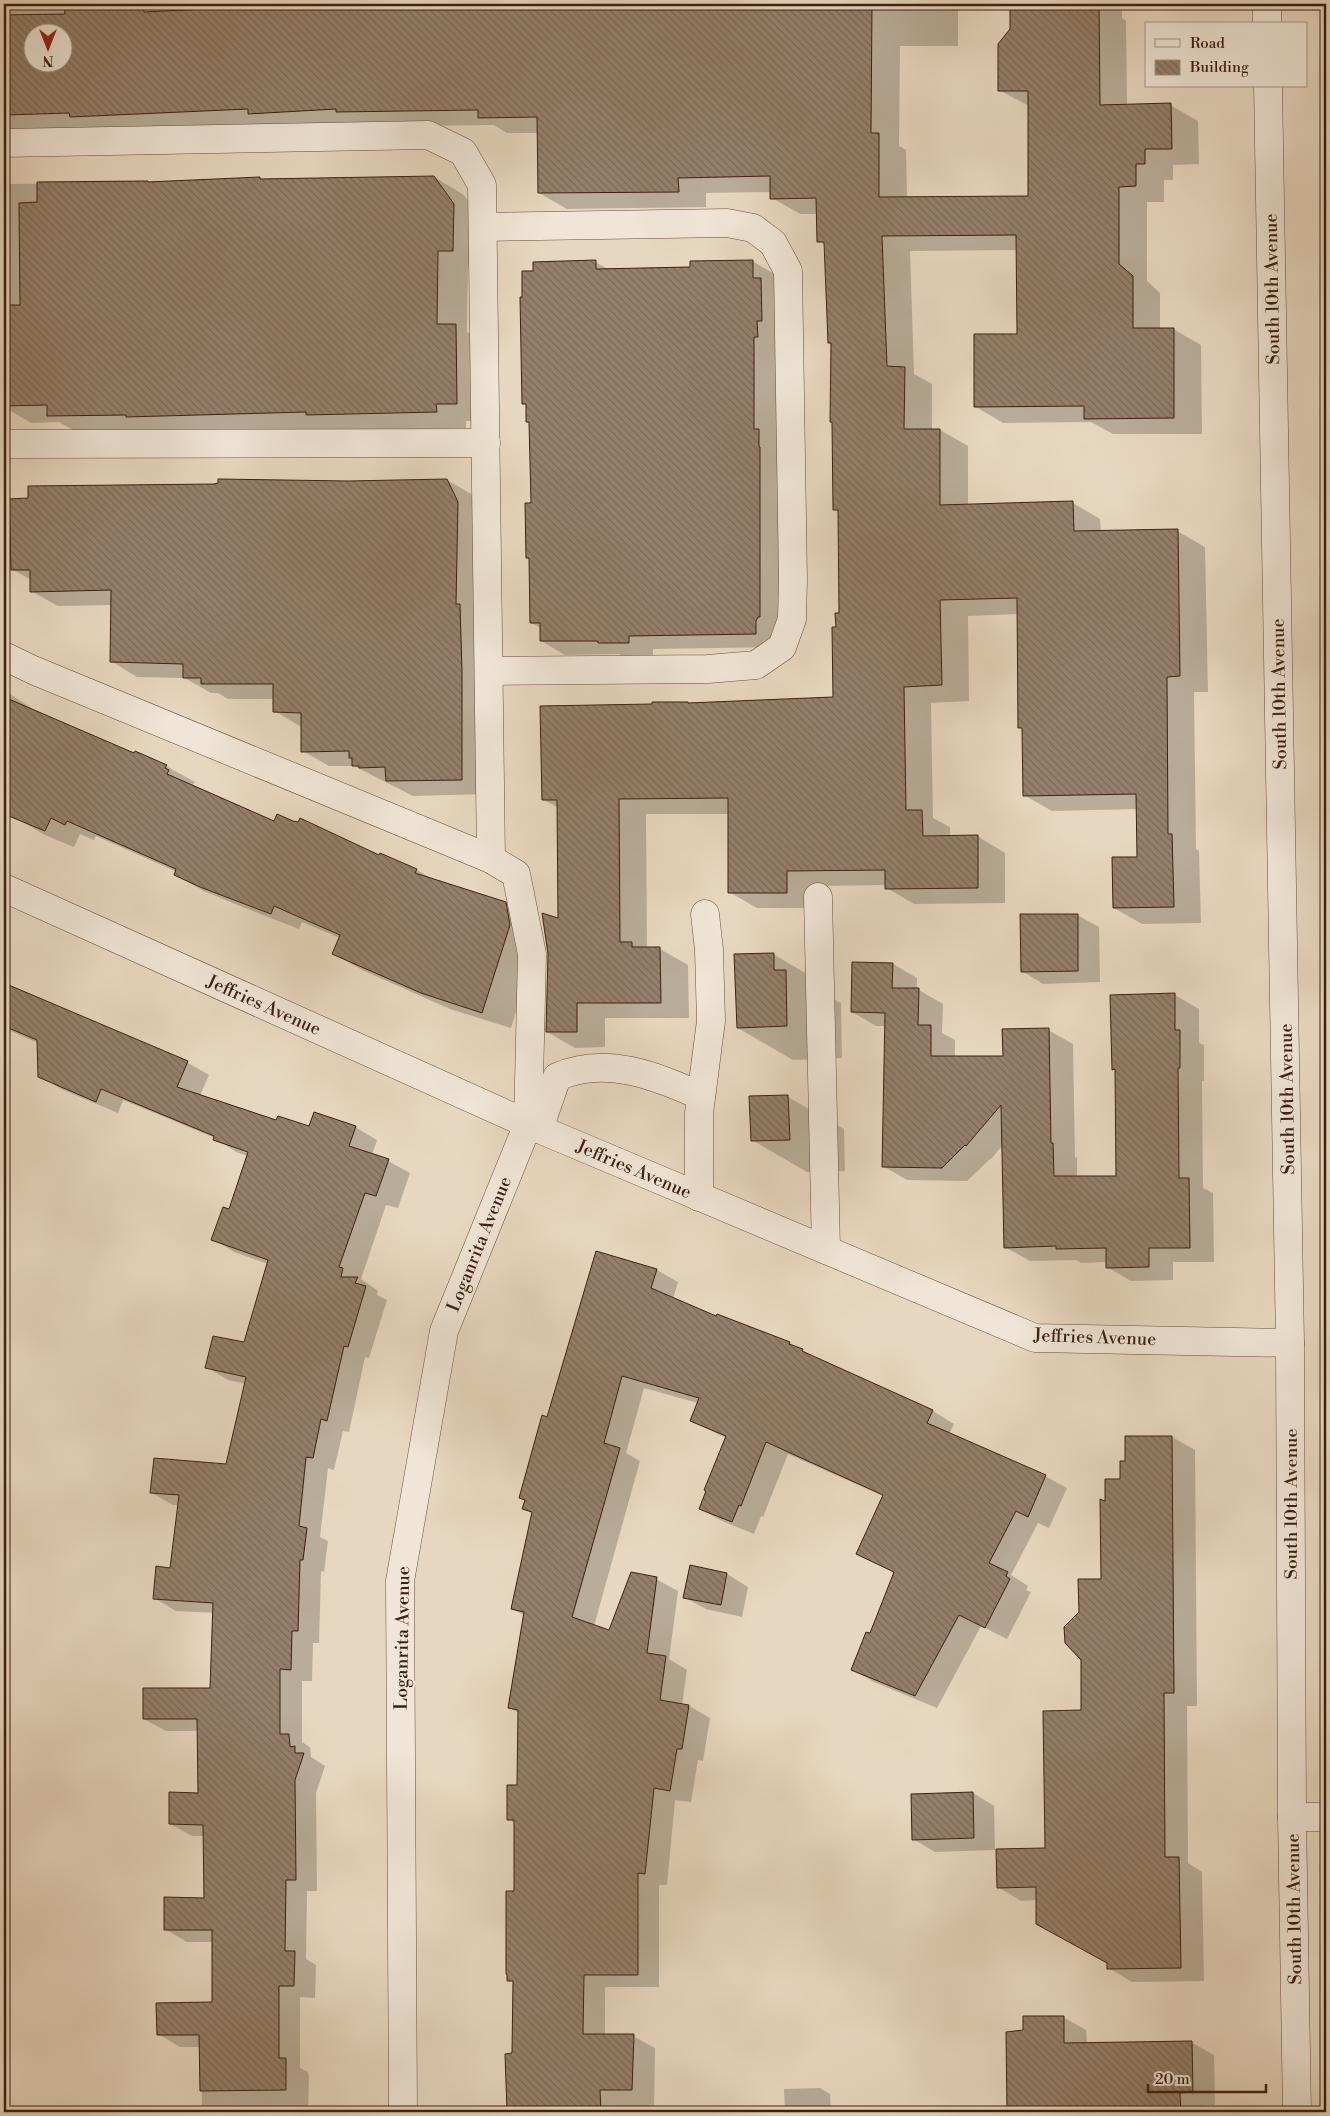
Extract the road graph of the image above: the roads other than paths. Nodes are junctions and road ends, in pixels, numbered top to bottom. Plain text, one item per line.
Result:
1 (1267, 4) edge
2 (1267, 22) edge
3 (1268, 88) edge
4 (4, 143) edge
5 (483, 226) junction
6 (486, 443) junction
7 (4, 444) edge
8 (4, 656) edge
9 (490, 671) junction
10 (491, 859) junction
11 (4, 888) edge
12 (818, 897) dead end
13 (705, 914) dead end
14 (701, 1096) junction
15 (534, 1127) junction
16 (699, 1197) junction
17 (826, 1250) junction
18 (1290, 1343) junction
19 (1292, 1817) junction
20 (1326, 1817) edge
21 (403, 2112) edge
22 (1298, 2112) edge

1 - 2 street
3 - 18 street, South 10th Avenue
4 - 5 street
5 - 6 street
5 - 9 street
6 - 7 street
6 - 9 street
8 - 10 street
9 - 10 street
10 - 15 street
11 - 15 street, Jeffries Avenue
12 - 17 street
13 - 14 street
14 - 15 street, Loganrita Avenue
14 - 16 street
15 - 16 street, Jeffries Avenue
15 - 21 street, Loganrita Avenue
16 - 17 street, Jeffries Avenue
17 - 18 street, Jeffries Avenue
18 - 19 street, South 10th Avenue
19 - 20 street
19 - 22 street, South 10th Avenue

